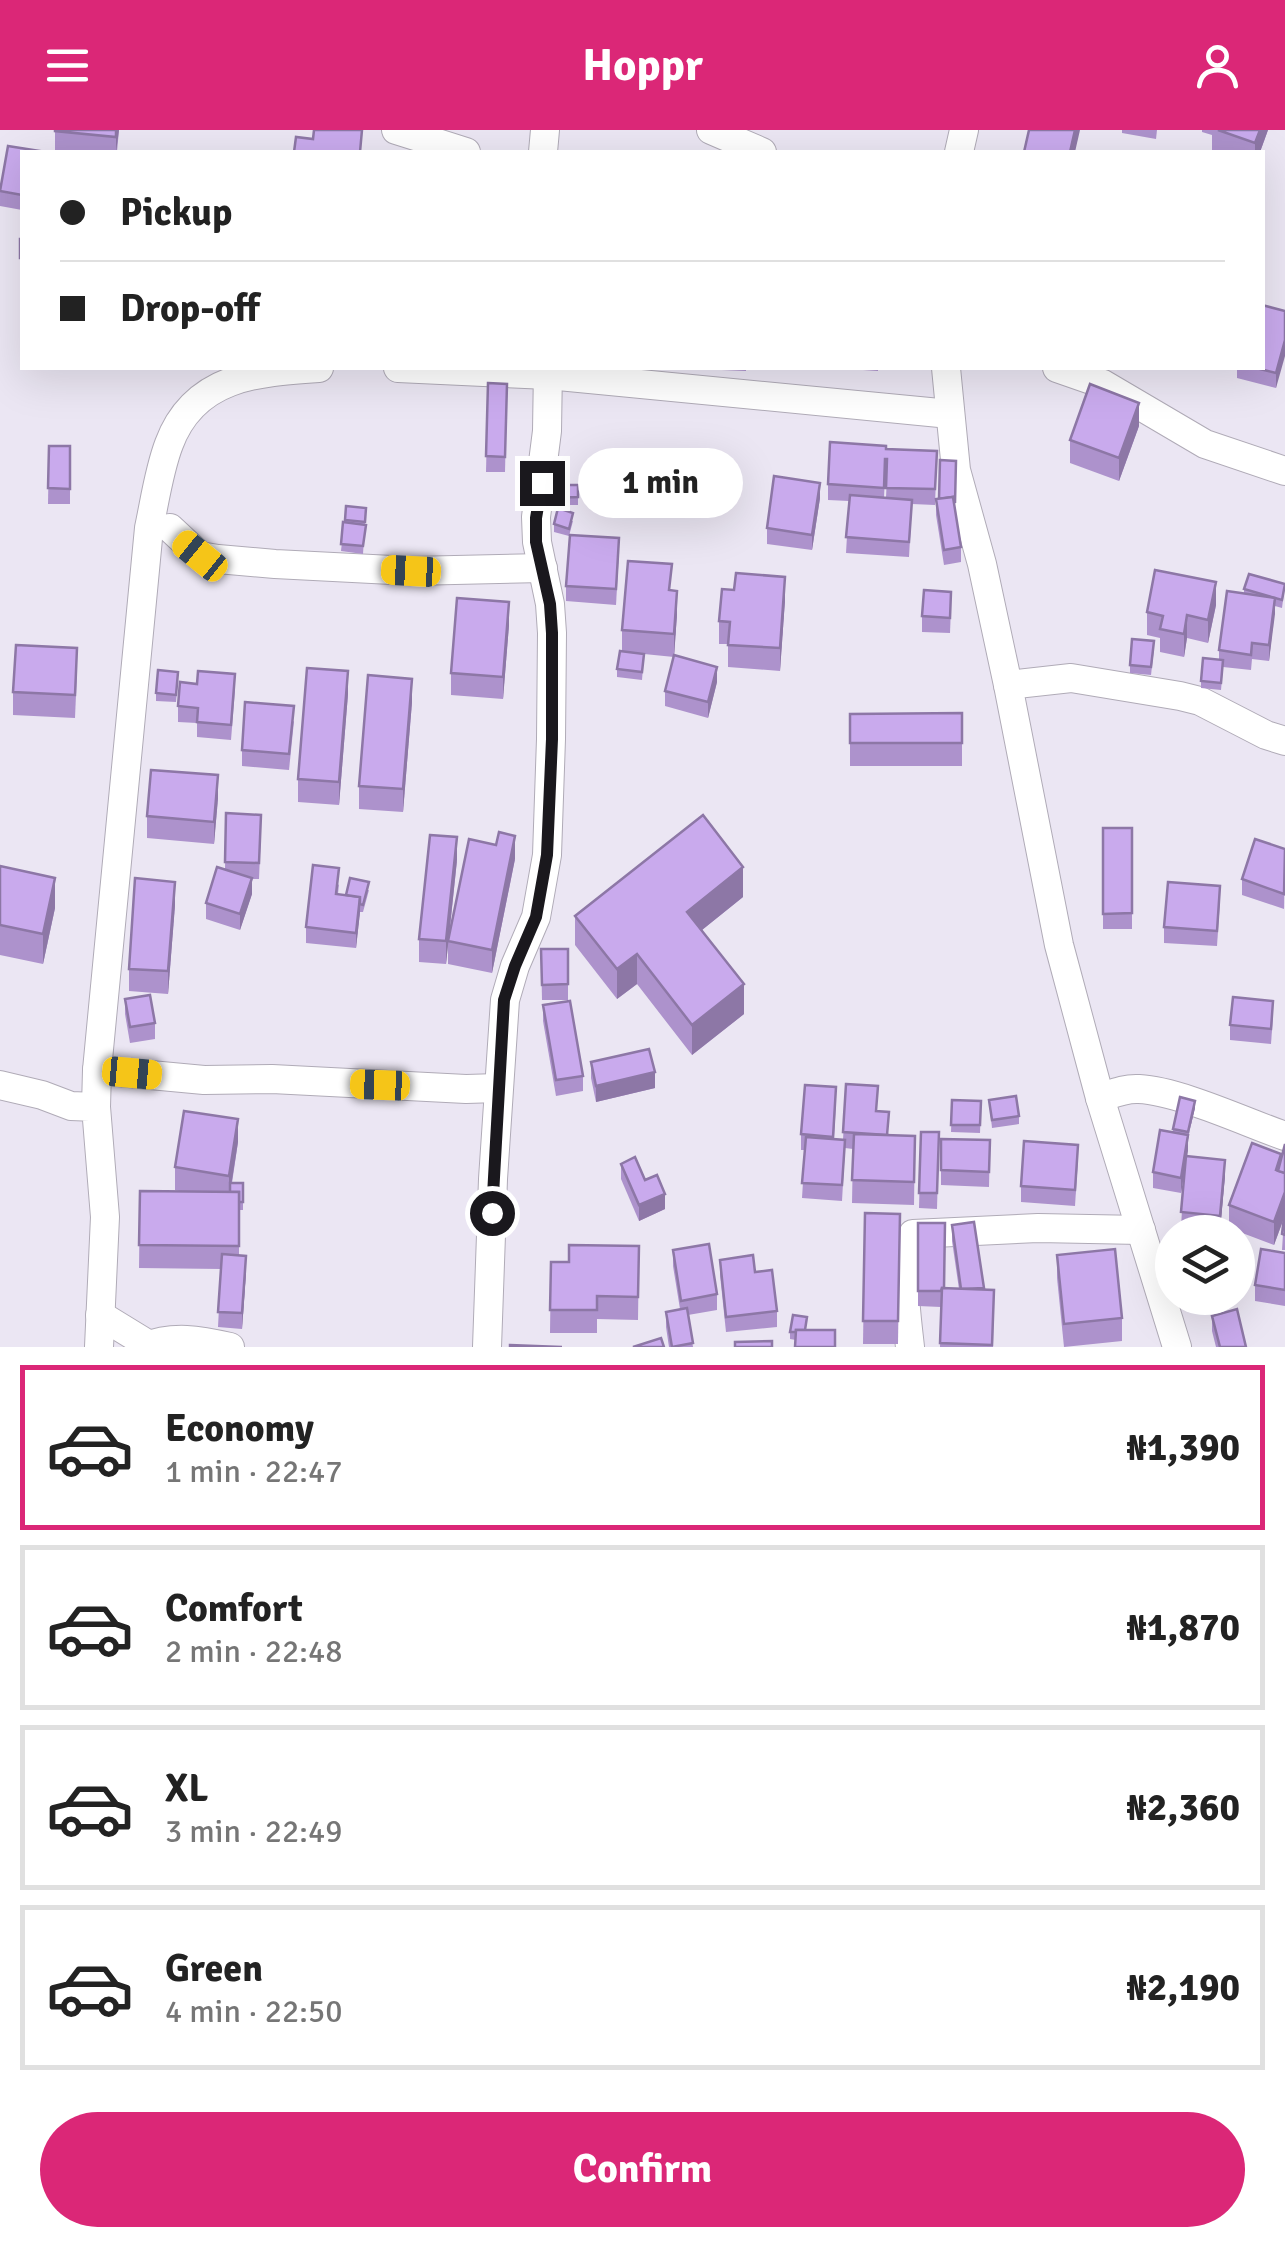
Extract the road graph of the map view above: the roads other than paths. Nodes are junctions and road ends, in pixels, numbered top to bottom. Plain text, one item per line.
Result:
1 (396, 130) edge
2 (711, 130) edge
3 (460, 150) edge
4 (757, 150) edge
5 (284, 370) edge
6 (498, 370) edge
7 (946, 370) edge
8 (1063, 370) edge
9 (548, 371) edge
10 (950, 414) junction
11 (1285, 471) edge
12 (170, 528) dead end
13 (543, 568) junction
14 (1008, 685) junction
15 (1285, 741) edge
16 (97, 1070) junction
17 (0, 1085) edge
18 (498, 1088) junction
19 (1100, 1098) junction
20 (96, 1107) junction
21 (1285, 1136) edge
22 (1141, 1230) junction
23 (100, 1315) junction
24 (146, 1346) edge
25 (98, 1347) edge
26 (230, 1347) edge
27 (487, 1347) edge
28 (910, 1347) edge
29 (1178, 1347) edge

1 - 3 street
2 - 4 street
5 - 16 street
6 - 9 street
7 - 10 street
8 - 11 street
9 - 10 street
9 - 13 street
10 - 14 street
12 - 13 street
13 - 18 street
14 - 15 street
14 - 19 street
16 - 18 street
16 - 20 street
17 - 20 street
18 - 27 street
19 - 21 street
19 - 22 street
20 - 23 street
22 - 28 street
22 - 29 street
23 - 24 street
23 - 25 street
24 - 26 street

